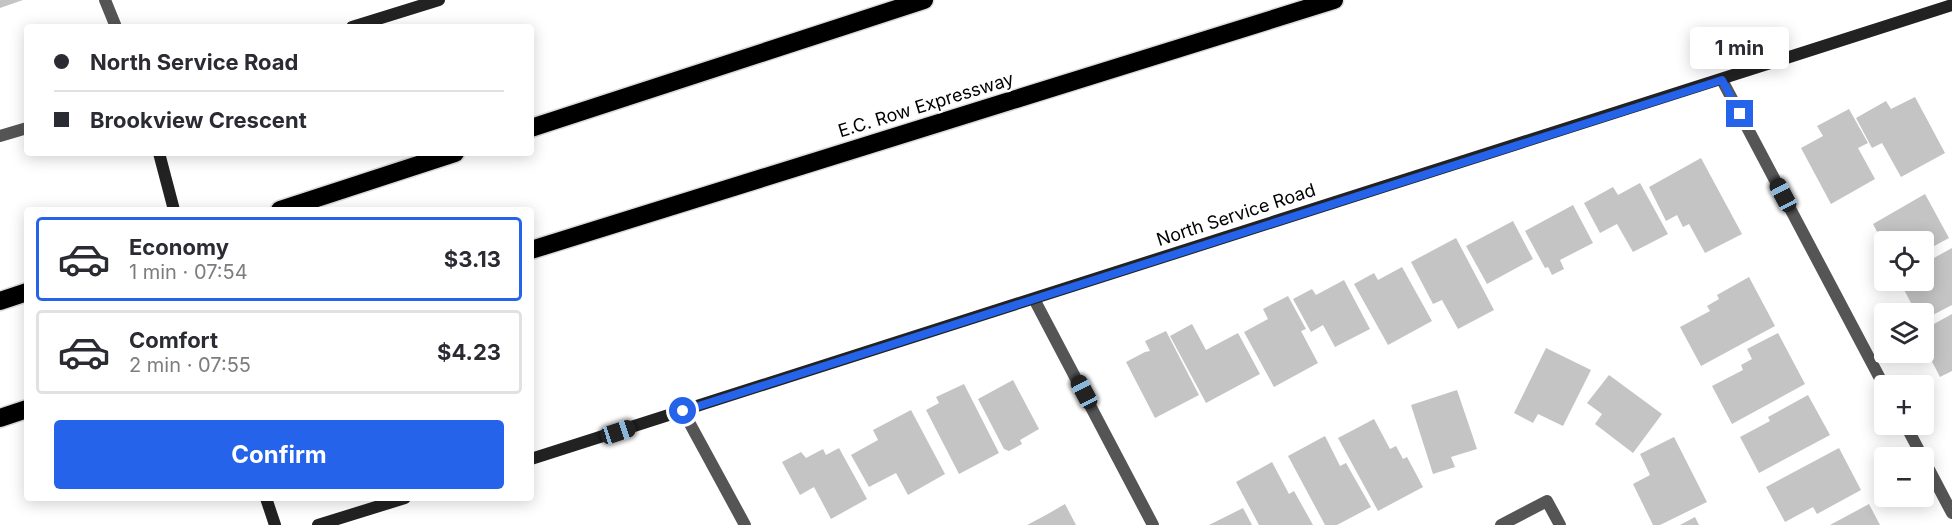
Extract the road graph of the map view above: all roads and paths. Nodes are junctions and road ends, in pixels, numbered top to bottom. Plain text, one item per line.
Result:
1 (105, 0) edge
2 (438, 0) edge
3 (924, 0) edge
4 (1334, 0) edge
5 (1952, 5) edge
6 (115, 24) edge
7 (362, 24) edge
8 (1722, 80) junction
9 (534, 127) edge
10 (24, 129) edge
11 (0, 136) edge
12 (160, 156) edge
13 (446, 156) edge
14 (173, 207) edge
15 (290, 207) edge
16 (534, 249) edge
17 (24, 293) edge
18 (1034, 298) junction
19 (2, 301) edge
20 (1878, 375) edge
21 (24, 410) edge
22 (683, 411) junction
23 (0, 418) edge
24 (534, 458) edge
25 (1934, 479) edge
26 (267, 501) edge
27 (395, 501) edge
28 (1952, 513) edge
29 (275, 525) edge
30 (318, 525) edge
31 (745, 525) edge
32 (1154, 525) edge
33 (1501, 525) edge
34 (1560, 525) edge

1 - 6 street
2 - 7 street
3 - 9 highway
4 - 16 highway, E.C. Row Expressway
5 - 8 street, North Service Road
8 - 18 street, North Service Road
8 - 20 street
10 - 11 street
12 - 14 street
13 - 15 highway
17 - 19 highway
18 - 22 street, North Service Road
18 - 32 street
21 - 23 highway
22 - 24 street, North Service Road
22 - 31 street
25 - 28 street
26 - 29 street
27 - 30 street
33 - 34 street

